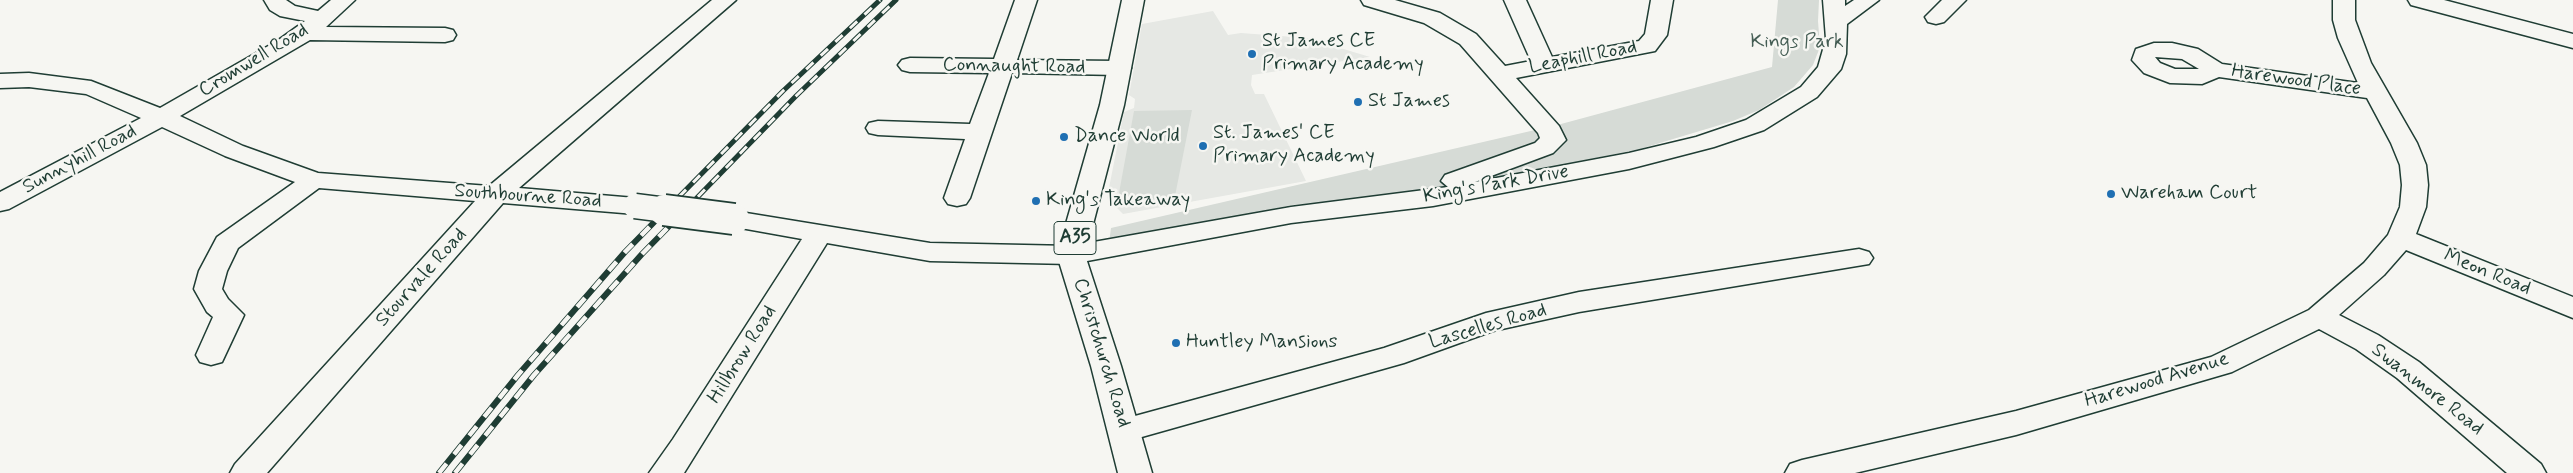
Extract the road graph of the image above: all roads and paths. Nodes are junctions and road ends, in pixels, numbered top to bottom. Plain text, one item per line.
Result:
1 (275, 0) edge
2 (344, 0) edge
3 (725, 0) edge
4 (1026, 0) edge
5 (1133, 0) edge
6 (1372, 0) edge
7 (1515, 0) edge
8 (1662, 0) edge
9 (1868, 0) edge
10 (1955, 0) edge
11 (2344, 0) edge
12 (2419, 0) edge
13 (1835, 11) edge
14 (1936, 17) dead end
15 (313, 26) junction
16 (445, 35) dead end
17 (2573, 41) edge
18 (910, 66) dead end
19 (1545, 66) junction
20 (1004, 67) junction
21 (1119, 68) junction
22 (2216, 70) dead end
23 (1500, 74) junction
24 (0, 81) edge
25 (2375, 92) junction
26 (161, 117) junction
27 (878, 128) dead end
28 (981, 132) junction
29 (314, 180) junction
30 (496, 194) junction
31 (957, 198) dead end
32 (1399, 202) junction
33 (0, 203) edge
34 (818, 235) junction
35 (2401, 238) junction
36 (1071, 255) junction
37 (1859, 258) dead end
38 (2573, 308) edge
39 (2319, 317) junction
40 (211, 355) dead end
41 (1124, 430) junction
42 (248, 473) edge
43 (666, 473) edge
44 (1135, 473) edge
45 (1802, 473) edge
46 (2529, 473) edge

1 - 15 street
2 - 15 street, Cromwell Road
3 - 30 street, Stourvale Road
4 - 20 street
5 - 21 street, Christchurch Road / A35
6 - 23 street
7 - 19 street
8 - 19 street, Leaphill Road
9 - 13 street
10 - 14 street
11 - 25 street, Harewood Avenue
12 - 17 street
13 - 32 street, King's Park Drive
15 - 16 street
15 - 26 street, Cromwell Road
18 - 20 street, Connaught Road
19 - 23 street, Leaphill Road
20 - 21 street, Connaught Road
20 - 28 street
21 - 36 street, Christchurch Road / A35
22 - 25 street, Harewood Place
23 - 32 street
24 - 26 street, Southbourne Road
25 - 35 street, Harewood Avenue
26 - 29 street, Southbourne Road
26 - 33 street, Sunnyhill Road
27 - 28 street
28 - 31 street
29 - 30 street, Southbourne Road
29 - 40 street
30 - 34 street, Southbourne Road, bridge
30 - 42 street, Stourvale Road
32 - 36 street, King's Park Drive
34 - 36 street, Southbourne Road
34 - 43 street, Hillbrow Road
35 - 38 street, Meon Road
35 - 39 street, Harewood Avenue
36 - 41 street, Christchurch Road / A35
37 - 41 street, Lascelles Road
39 - 45 street, Harewood Avenue
39 - 46 street, Swanmore Road
41 - 44 street, Christchurch Road / A35

